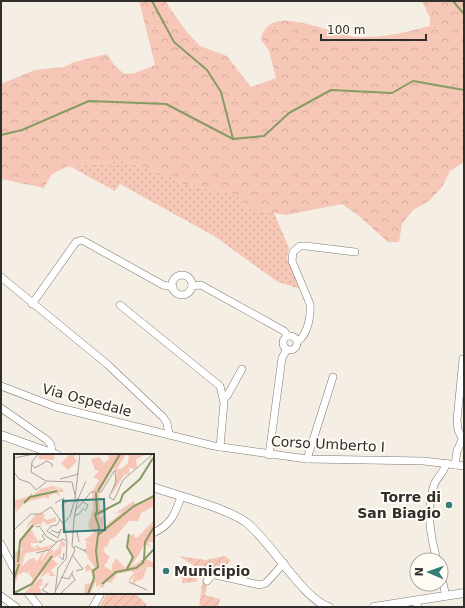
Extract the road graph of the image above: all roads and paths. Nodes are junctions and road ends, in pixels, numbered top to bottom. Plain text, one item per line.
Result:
1 (355, 252) dead end
2 (1, 278) edge
3 (192, 286) junction
4 (173, 287) junction
5 (32, 304) junction
6 (120, 305) dead end
7 (288, 336) junction
8 (298, 341) junction
9 (287, 350) junction
10 (463, 359) dead end
11 (242, 369) dead end
12 (333, 377) dead end
13 (1, 386) edge
14 (223, 398) junction
15 (1, 408) edge
16 (168, 434) junction
17 (1, 435) edge
18 (463, 437) edge
19 (220, 447) junction
20 (55, 454) edge
21 (269, 455) junction
22 (307, 459) junction
23 (446, 463) junction
24 (455, 465) junction
25 (464, 466) edge
26 (154, 488) edge
27 (181, 497) junction
28 (154, 532) edge
29 (1, 544) edge
30 (435, 552) edge
31 (284, 564) junction
32 (14, 569) edge
33 (207, 580) dead end
34 (445, 592) edge
35 (464, 593) edge
36 (29, 594) edge
37 (100, 594) edge
38 (1, 596) edge
39 (446, 596) junction
40 (417, 604) edge
41 (16, 607) edge
42 (39, 607) edge
43 (93, 607) edge
44 (329, 607) edge
45 (374, 607) edge

1 - 8 street
2 - 5 street
3 - 4 street
3 - 4 street
3 - 7 street
4 - 5 street
5 - 16 street
6 - 14 street
7 - 8 street
7 - 9 street
8 - 9 street
9 - 21 street
10 - 18 street
11 - 14 street
12 - 22 street
13 - 16 street, Via Ospedale
14 - 19 street
15 - 20 street
16 - 19 street, Corso Umberto I
17 - 20 street
18 - 24 street
19 - 21 street, Corso Umberto I
21 - 22 street, Corso Umberto I
22 - 23 street, Corso Umberto I
23 - 24 street, Corso Umberto I
23 - 30 street
24 - 25 street, Corso Umberto I
26 - 27 street
27 - 28 street
27 - 31 street
29 - 32 street
31 - 33 street
31 - 44 street
34 - 39 street
35 - 39 street
36 - 42 street
37 - 43 street
38 - 41 street
39 - 40 street
40 - 45 street

